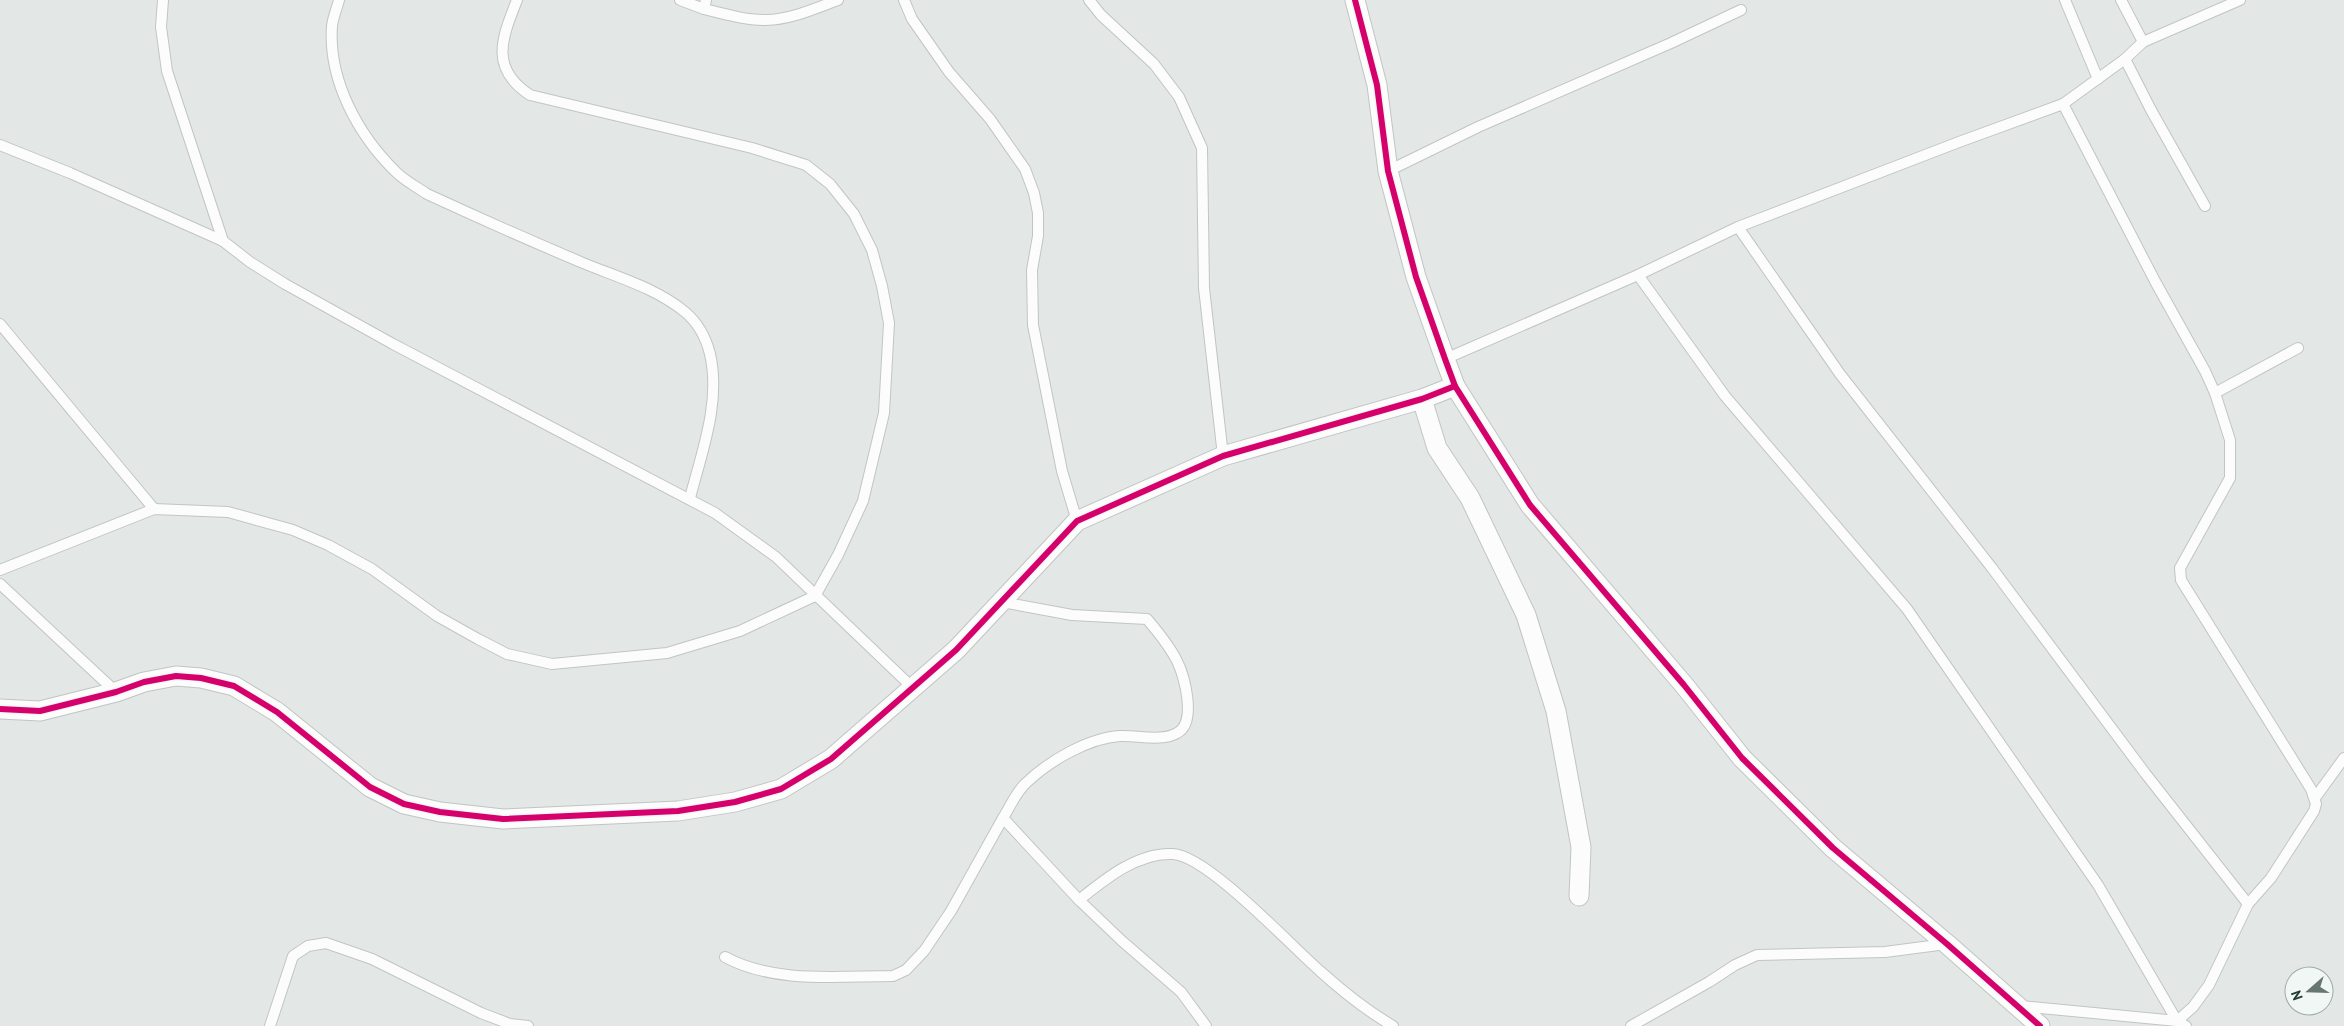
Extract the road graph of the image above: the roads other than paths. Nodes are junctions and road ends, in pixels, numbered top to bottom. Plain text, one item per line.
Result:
1 (163, 0) edge
2 (339, 0) edge
3 (517, 0) edge
4 (680, 0) edge
5 (838, 0) edge
6 (904, 0) edge
7 (1089, 0) edge
8 (1354, 0) edge
9 (2065, 0) edge
10 (2121, 0) edge
11 (2240, 0) edge
12 (705, 4) edge
13 (1742, 10) dead end
14 (2143, 42) junction
15 (2125, 58) junction
16 (2098, 79) junction
17 (2063, 104) junction
18 (0, 144) edge
19 (1388, 171) junction
20 (2205, 206) dead end
21 (1738, 227) junction
22 (223, 241) junction
23 (1638, 275) junction
24 (0, 324) edge
25 (2298, 348) dead end
26 (1445, 359) junction
27 (1455, 386) junction
28 (2215, 393) junction
29 (1422, 399) junction
30 (1223, 456) junction
31 (690, 498) junction
32 (154, 509) junction
33 (1078, 521) junction
34 (0, 570) edge
35 (0, 584) edge
36 (815, 596) junction
37 (1002, 602) junction
38 (914, 688) junction
39 (116, 692) junction
40 (0, 709) edge
41 (2344, 758) edge
42 (2315, 798) junction
43 (1003, 818) junction
44 (1579, 896) dead end
45 (1079, 900) junction
46 (2248, 904) junction
47 (1947, 944) junction
48 (725, 956) dead end
49 (2018, 1006) junction
50 (2182, 1024) edge
51 (270, 1026) edge
52 (528, 1026) edge
53 (1206, 1026) edge
54 (1393, 1026) edge
55 (1631, 1026) edge
56 (2040, 1026) edge

1 - 22 lane
2 - 31 lane
3 - 36 lane
4 - 12 lane
5 - 12 lane
6 - 33 lane
7 - 30 lane
8 - 19 street
9 - 16 lane
10 - 14 lane
11 - 14 lane
13 - 19 lane
14 - 15 lane
15 - 16 lane
15 - 20 lane
16 - 17 lane
17 - 21 lane
17 - 28 lane
18 - 22 lane
19 - 26 street
21 - 23 lane
21 - 46 lane
22 - 31 lane
23 - 26 lane
23 - 50 lane
24 - 32 lane
25 - 28 lane
26 - 27 street
27 - 29 street
27 - 47 street
28 - 42 lane
29 - 30 street
29 - 44 street
30 - 33 street
31 - 36 lane
32 - 34 lane
32 - 36 lane
33 - 37 street
35 - 39 lane
36 - 38 lane
37 - 38 street
37 - 43 lane
38 - 39 street
39 - 40 street
41 - 42 lane
42 - 46 lane
43 - 45 lane
43 - 48 lane
45 - 53 lane
45 - 54 lane
46 - 50 lane
47 - 49 street
47 - 55 lane
49 - 50 lane
49 - 56 street
51 - 52 lane

